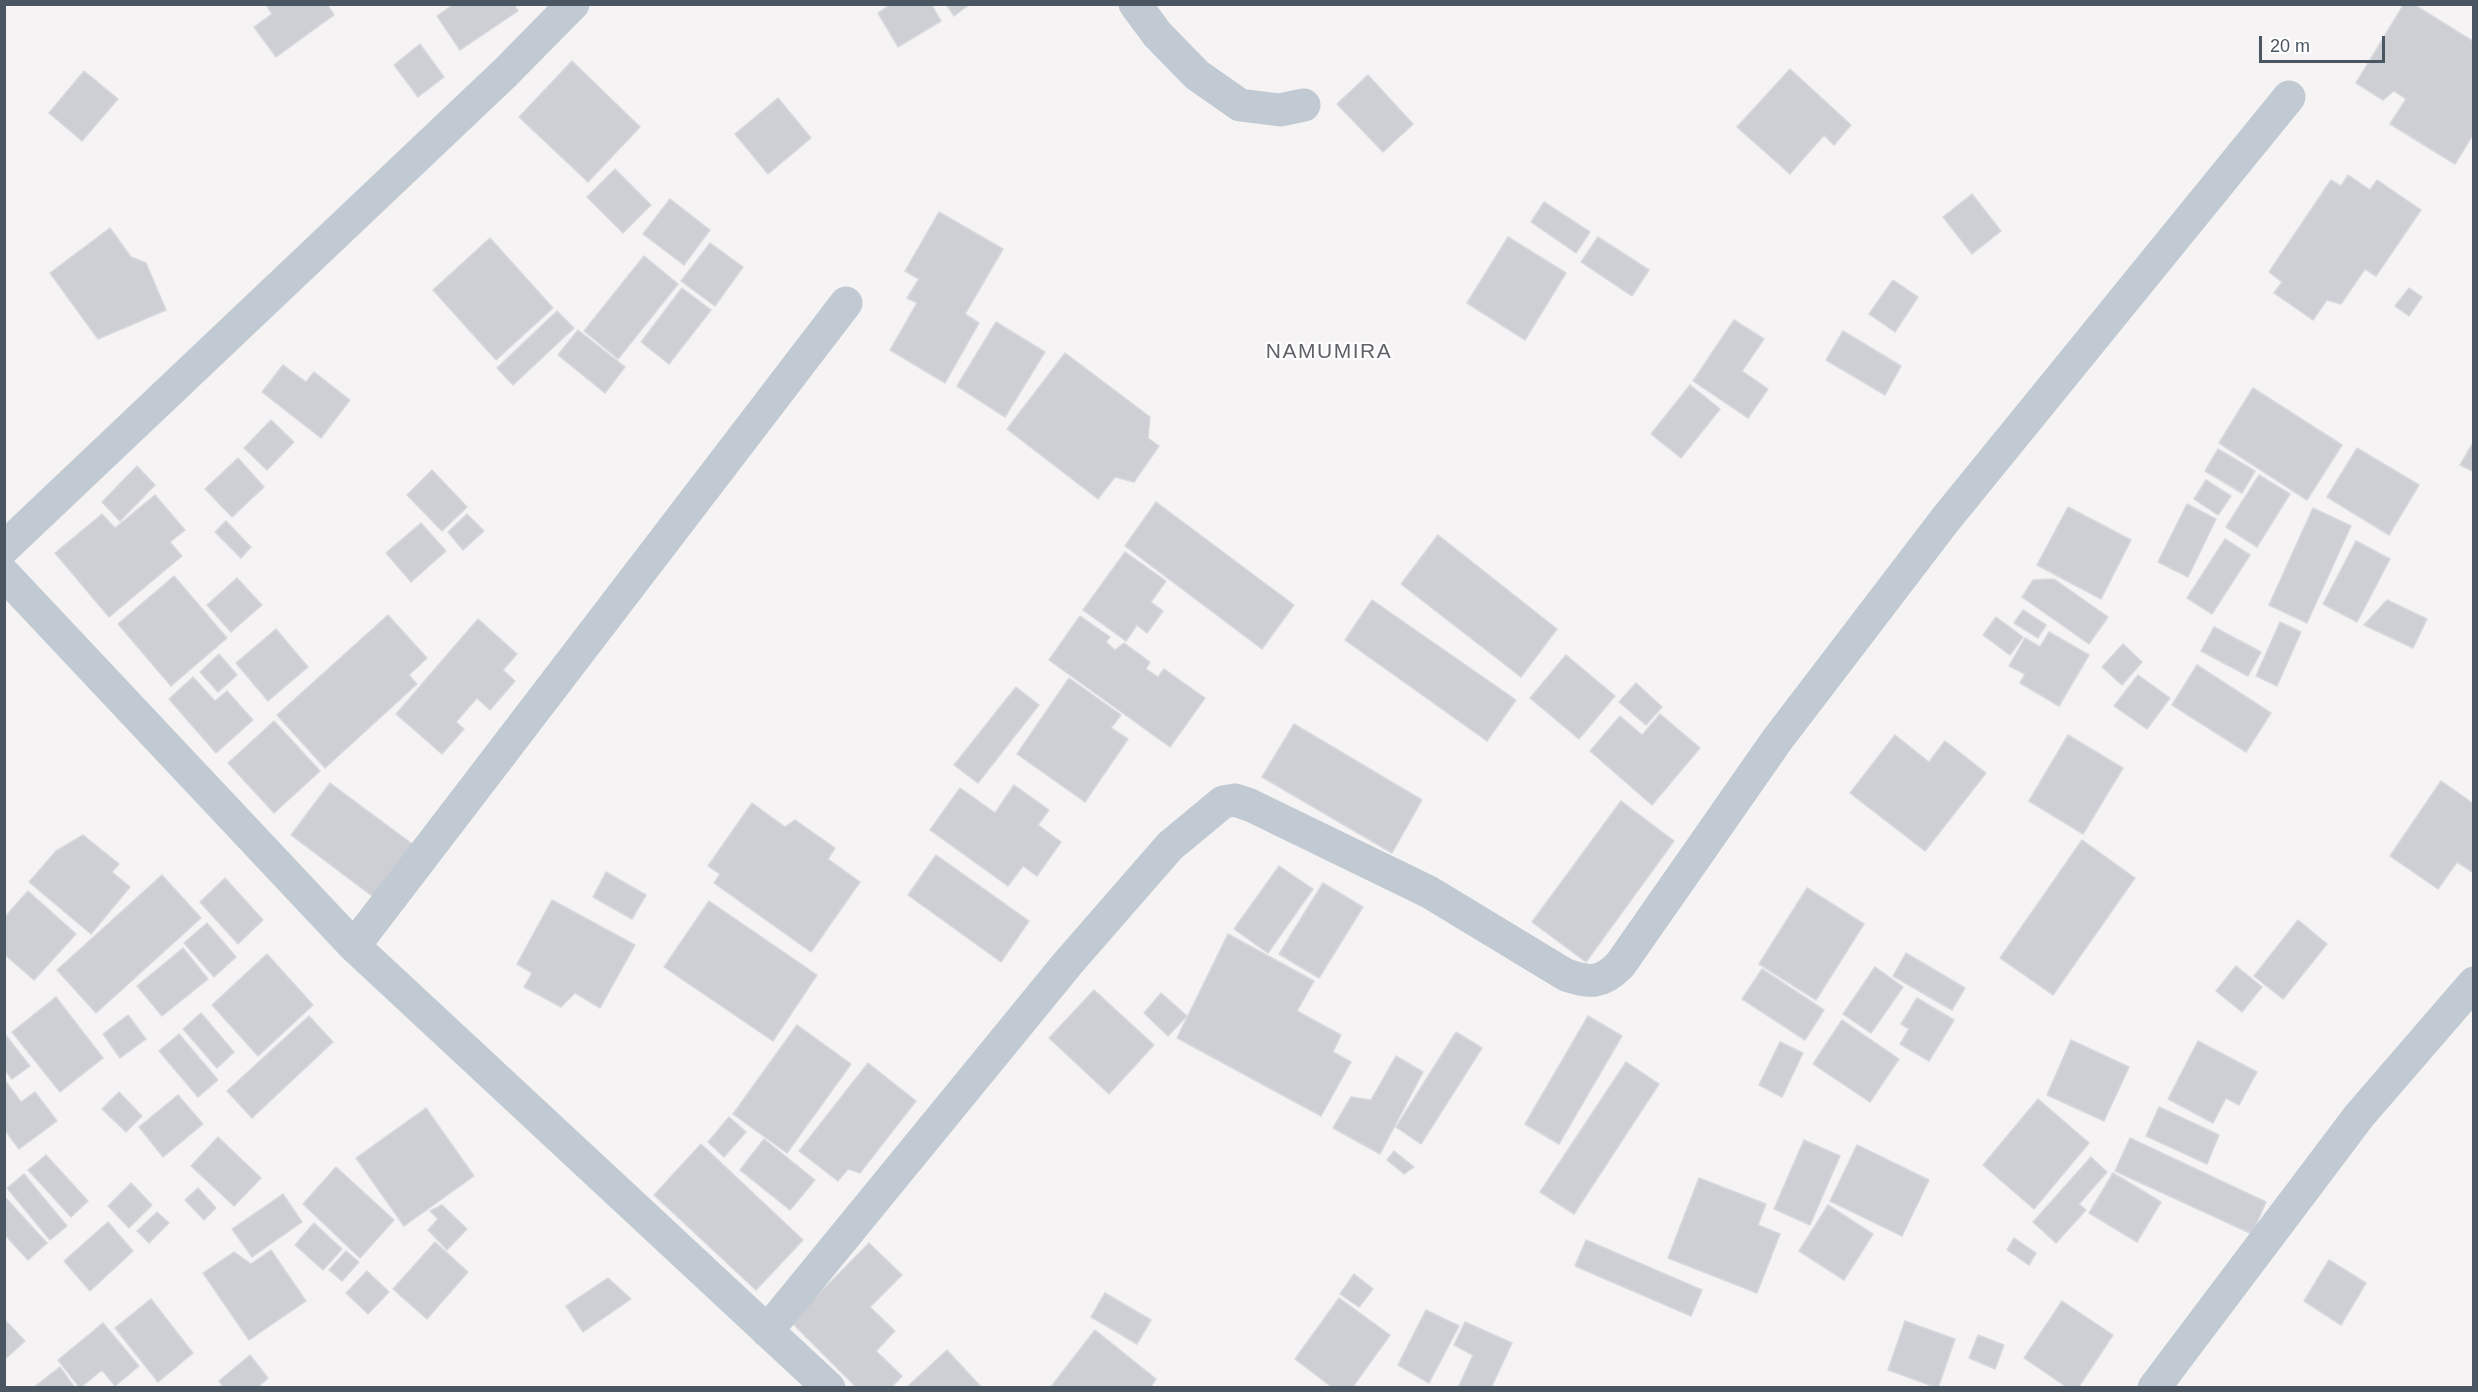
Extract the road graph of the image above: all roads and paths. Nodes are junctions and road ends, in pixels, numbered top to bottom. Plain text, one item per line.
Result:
1 (573, 4) edge
2 (1135, 4) edge
3 (2289, 98) dead end
4 (1304, 105) dead end
5 (846, 303) dead end
6 (4, 548) edge
7 (4, 574) edge
8 (354, 946) junction
9 (2474, 984) edge
10 (767, 1331) junction
11 (829, 1388) edge
12 (2154, 1388) edge

1 - 6 street
2 - 4 street
3 - 10 street
5 - 8 street
7 - 8 street
8 - 10 street
9 - 12 street
10 - 11 street

